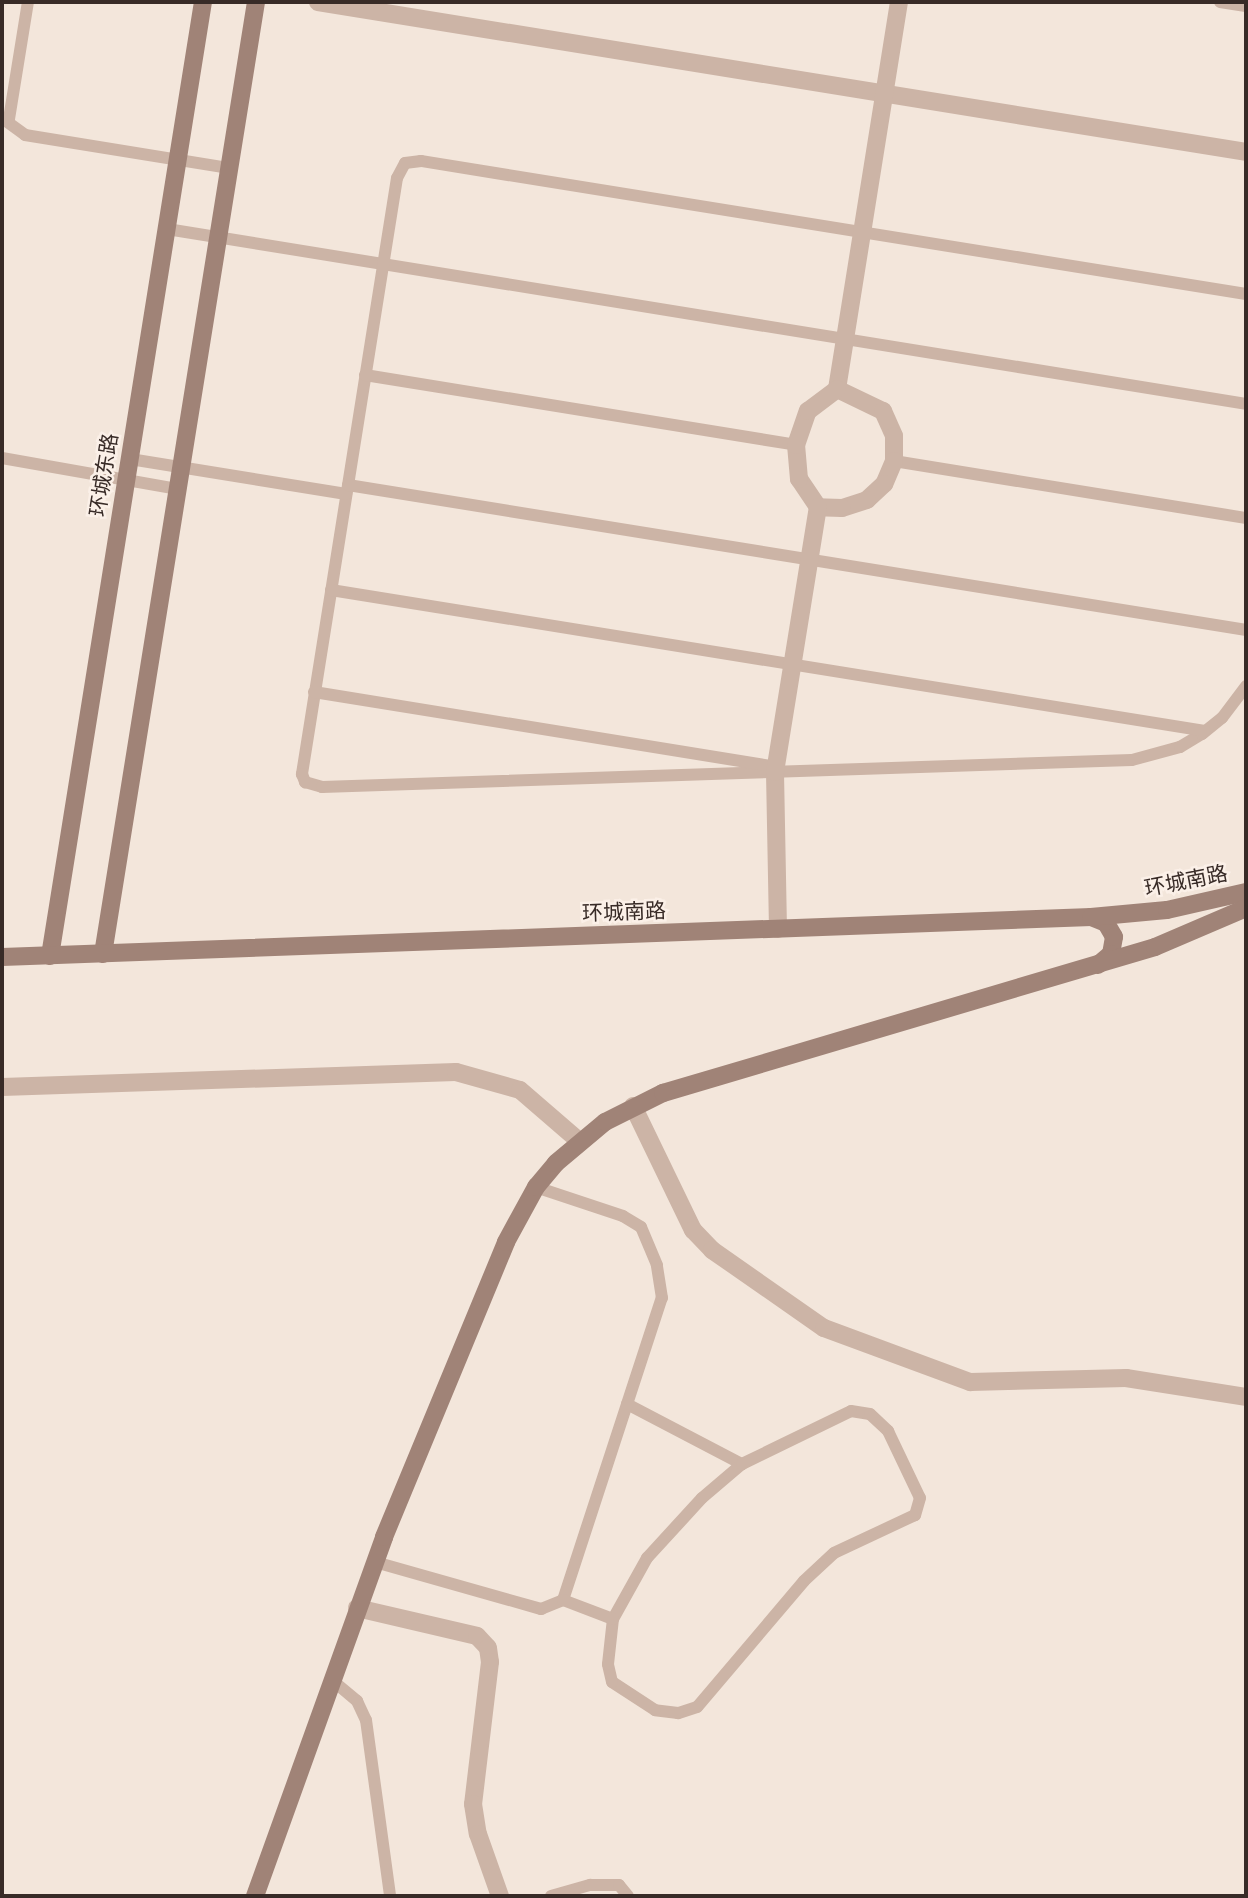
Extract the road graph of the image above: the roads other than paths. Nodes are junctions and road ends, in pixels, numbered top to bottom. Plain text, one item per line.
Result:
1 (28, 2) edge
2 (203, 2) edge
3 (256, 2) edge
4 (318, 2) edge
5 (899, 2) edge
6 (1220, 2) edge
7 (1246, 6) edge
8 (884, 93) junction
9 (5, 119) edge
10 (1246, 152) edge
11 (178, 159) junction
12 (229, 168) junction
13 (167, 229) junction
14 (862, 232) junction
15 (218, 238) junction
16 (383, 265) junction
17 (1246, 294) edge
18 (844, 339) junction
19 (365, 375) junction
20 (837, 389) junction
21 (1246, 404) edge
22 (796, 445) junction
23 (2, 458) edge
24 (130, 459) junction
25 (894, 461) junction
26 (181, 467) junction
27 (127, 480) junction
28 (178, 489) junction
29 (347, 489) junction
30 (818, 507) junction
31 (1246, 518) edge
32 (809, 560) junction
33 (331, 590) junction
34 (1246, 630) edge
35 (792, 665) junction
36 (1246, 686) edge
37 (314, 692) junction
38 (1205, 731) junction
39 (776, 769) junction
40 (1246, 892) edge
41 (1246, 908) edge
42 (1091, 917) junction
43 (778, 929) junction
44 (103, 954) junction
45 (50, 956) junction
46 (2, 957) edge
47 (1098, 965) junction
48 (2, 1087) edge
49 (633, 1106) junction
50 (579, 1141) junction
51 (536, 1187) junction
52 (1246, 1396) edge
53 (627, 1404) junction
54 (742, 1464) junction
55 (375, 1562) junction
56 (563, 1600) junction
57 (357, 1608) junction
58 (613, 1619) junction
59 (332, 1680) junction
60 (255, 1896) edge
61 (390, 1896) edge
62 (500, 1896) edge
63 (551, 1896) edge
64 (628, 1896) edge

1 - 9 lane
2 - 11 main road, 环城东路
3 - 12 main road
4 - 8 street
5 - 8 street
6 - 7 lane
8 - 10 street
8 - 14 street
9 - 11 lane
11 - 12 lane
11 - 13 main road, 环城东路
12 - 15 main road
13 - 15 lane
13 - 24 main road, 环城东路
14 - 16 lane
14 - 17 lane
14 - 18 street
15 - 16 lane
15 - 26 main road
16 - 18 lane
16 - 19 lane
18 - 20 street
18 - 21 lane
19 - 22 lane
19 - 29 lane
20 - 22 street
20 - 25 street
22 - 30 street
23 - 27 lane
24 - 26 lane
24 - 27 main road, 环城东路
25 - 30 street
25 - 31 lane
26 - 28 main road
26 - 29 lane
27 - 28 lane
27 - 45 main road, 环城东路
28 - 44 main road
29 - 32 lane
29 - 33 lane
30 - 32 street
32 - 34 lane
32 - 35 street
33 - 35 lane
33 - 37 lane
35 - 38 lane
35 - 39 street
36 - 38 lane
37 - 39 lane
37 - 39 lane
38 - 39 lane
39 - 43 street
40 - 42 main road, 环城南路
41 - 47 main road
42 - 43 main road, 环城南路
42 - 47 main road
43 - 44 main road, 环城南路
44 - 45 main road, 环城南路
45 - 46 main road, 环城南路
47 - 49 main road
48 - 50 street
49 - 50 main road
49 - 52 street
50 - 51 main road
51 - 53 lane
51 - 55 main road
53 - 54 lane
53 - 56 lane
54 - 58 lane
54 - 58 lane
55 - 56 lane
55 - 57 main road
56 - 58 lane
57 - 59 main road
57 - 62 street
59 - 60 main road
59 - 61 lane
63 - 64 lane

